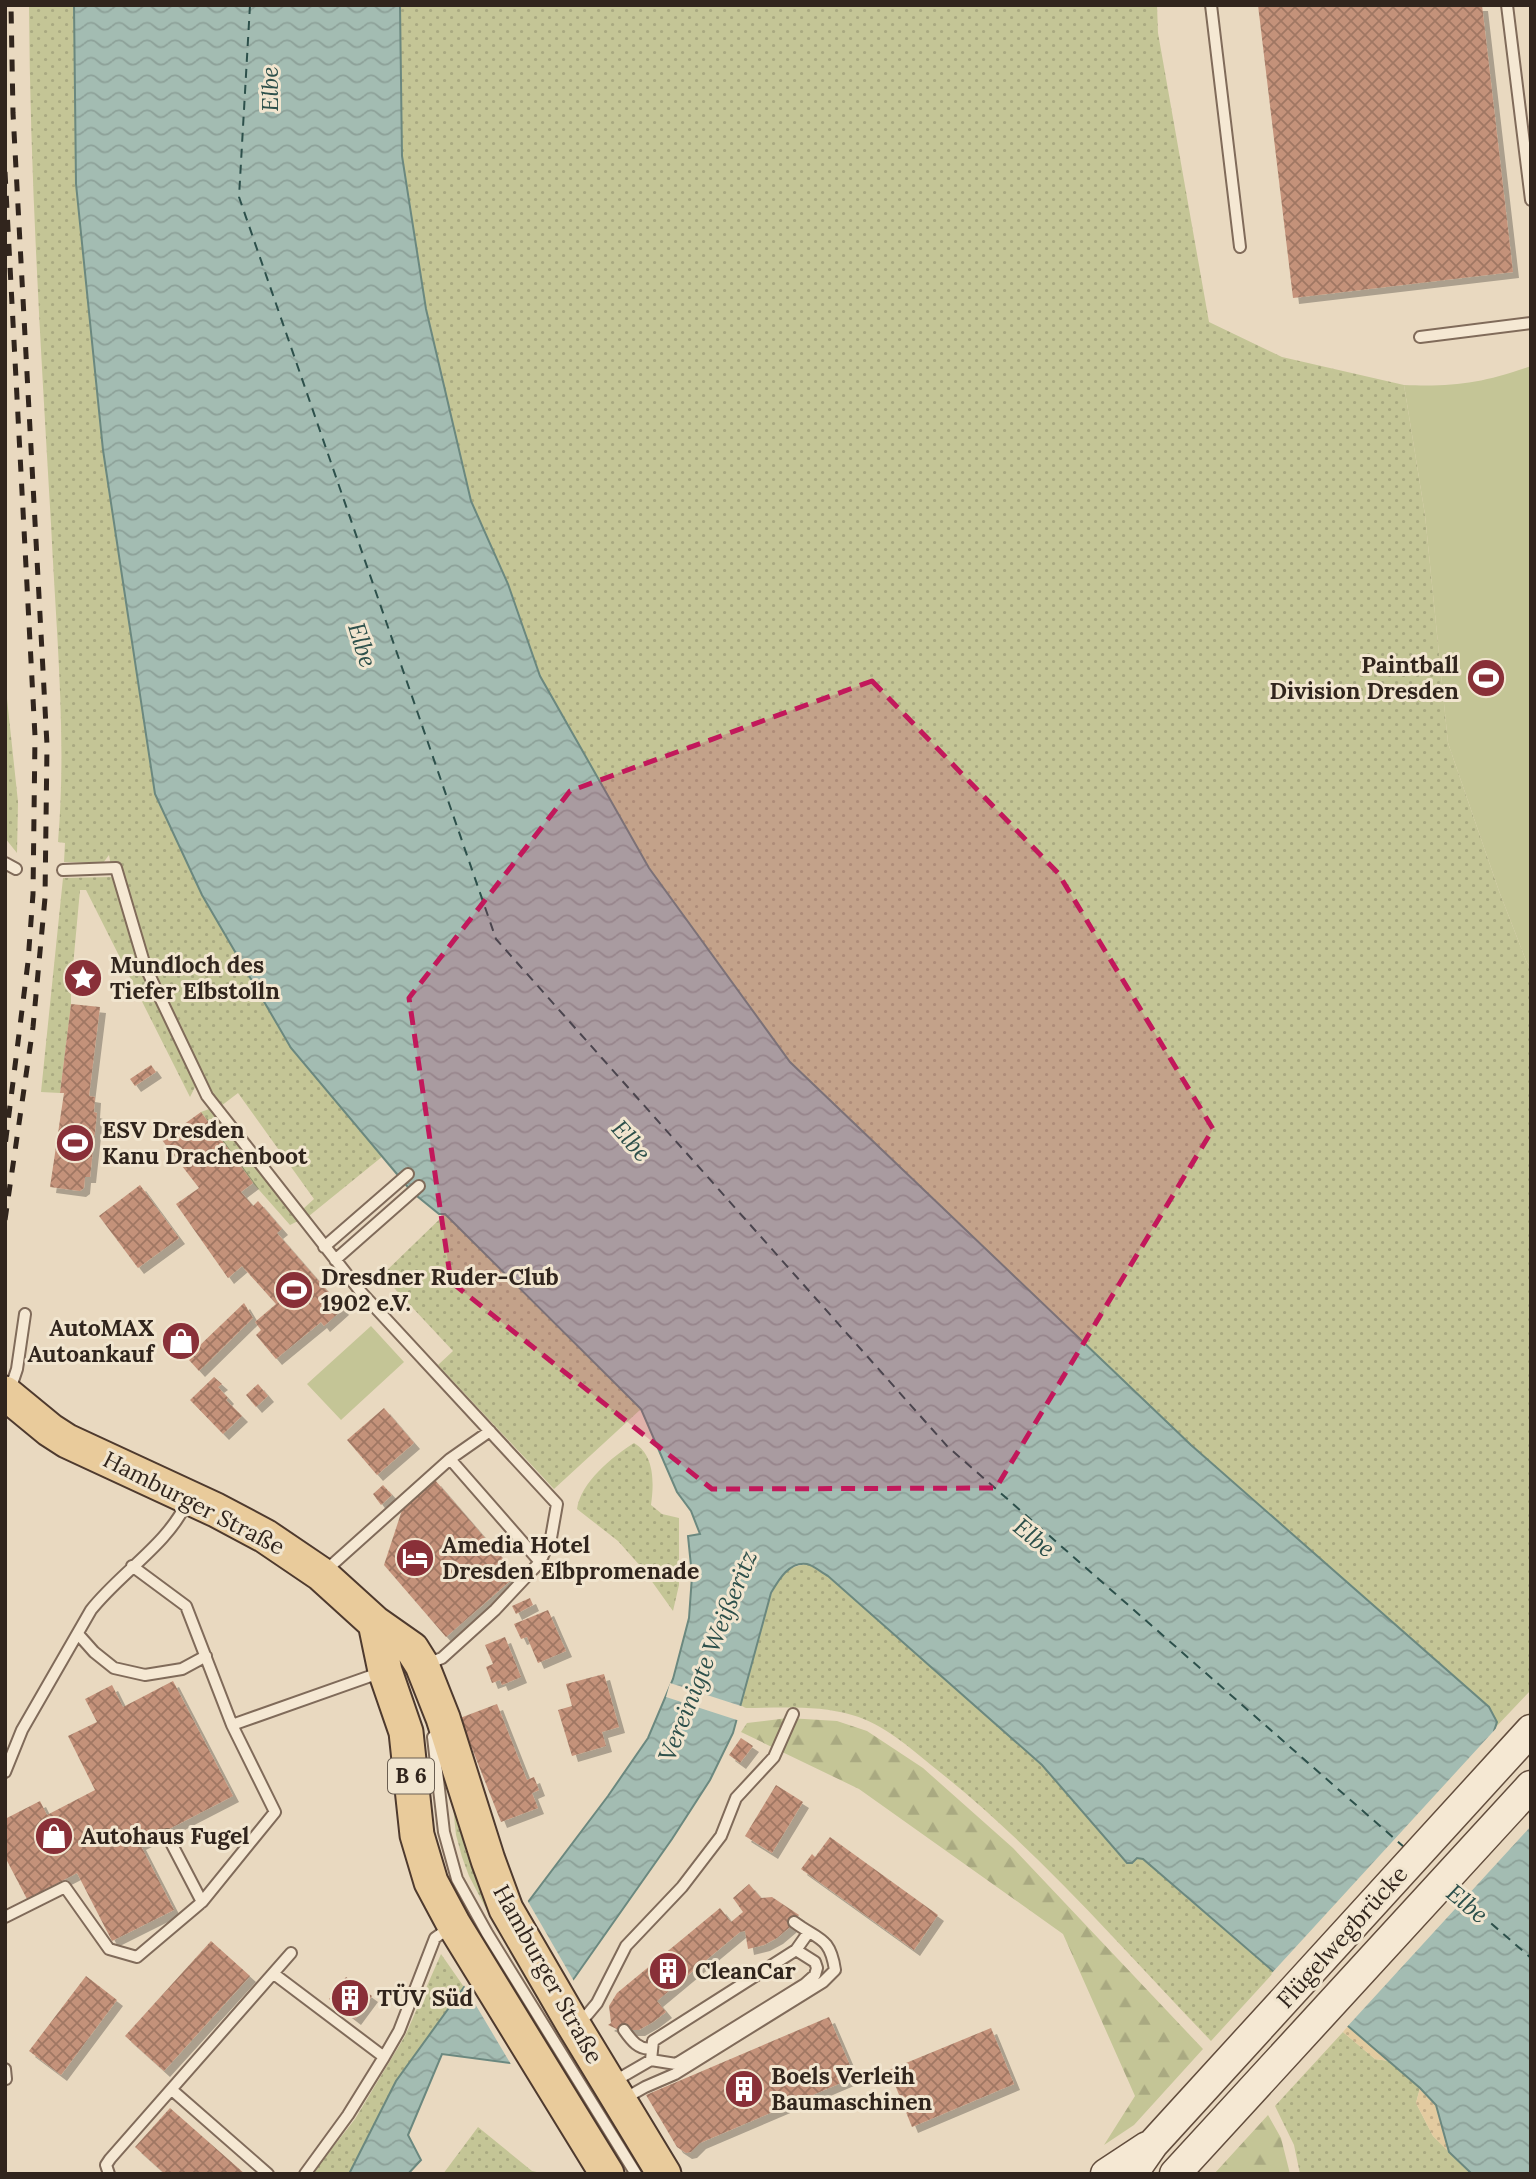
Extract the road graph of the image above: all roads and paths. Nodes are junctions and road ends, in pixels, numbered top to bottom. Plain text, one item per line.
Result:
1 (1210, 5) edge
2 (1507, 5) edge
3 (1531, 200) edge
4 (1240, 247) dead end
5 (1531, 323) edge
6 (1420, 337) dead end
7 (63, 870) dead end
8 (408, 1174) dead end
9 (419, 1186) dead end
10 (324, 1247) junction
11 (335, 1260) junction
12 (25, 1314) dead end
13 (7, 1395) edge
14 (490, 1431) junction
15 (450, 1459) junction
16 (189, 1498) junction
17 (540, 1562) junction
18 (132, 1566) junction
19 (321, 1574) junction
20 (78, 1633) junction
21 (206, 1656) junction
22 (401, 1664) junction
23 (793, 1714) dead end
24 (232, 1725) junction
25 (431, 1727) dead end
26 (1531, 1730) edge
27 (5, 1772) edge
28 (1531, 1786) edge
29 (167, 1835) dead end
30 (202, 1902) junction
31 (5, 1917) edge
32 (794, 1922) dead end
33 (454, 1925) junction
34 (488, 1931) junction
35 (808, 1933) junction
36 (796, 1950) junction
37 (291, 1953) dead end
38 (274, 1974) junction
39 (555, 2029) junction
40 (624, 2030) dead end
41 (652, 2048) junction
42 (384, 2057) junction
43 (651, 2060) junction
44 (172, 2090) junction
45 (614, 2093) junction
46 (1153, 2144) junction
47 (1178, 2172) edge
48 (109, 2174) edge
49 (268, 2174) edge
50 (304, 2174) edge
51 (607, 2174) edge
52 (636, 2174) edge
53 (664, 2174) edge
54 (1106, 2174) edge
55 (1132, 2174) edge

1 - 4 lane
2 - 3 lane
5 - 6 lane
7 - 10 lane
8 - 10 lane
9 - 11 lane
10 - 11 lane
11 - 14 lane
12 - 13 lane
13 - 16 main road, Hamburger Straße / B 6
14 - 15 lane
14 - 17 lane
15 - 17 lane
15 - 19 lane
16 - 18 lane
16 - 19 main road, Hamburger Straße / B 6
17 - 22 lane
18 - 20 lane
18 - 21 lane
19 - 22 main road, Hamburger Straße / B 6
20 - 21 lane
20 - 27 lane
21 - 24 lane
22 - 24 lane
22 - 33 main road, Hamburger Straße / B 6
22 - 34 main road, Hamburger Straße / B 6
23 - 39 lane
24 - 30 lane
25 - 34 lane
26 - 46 main road, Flügelwegbrücke
28 - 47 main road, Flügelwegbrücke
29 - 30 lane
30 - 31 lane
32 - 35 lane
33 - 34 main road, Hamburger Straße / B 6
33 - 42 lane
34 - 39 main road, Hamburger Straße / B 6
34 - 39 main road, Hamburger Straße / B 6
35 - 36 lane
35 - 45 lane
36 - 41 lane
36 - 43 lane
37 - 38 lane
38 - 42 lane
38 - 44 lane
39 - 45 main road, Hamburger Straße / B 6
39 - 51 main road, Hamburger Straße / B 6
39 - 52 lane
40 - 41 lane
41 - 43 lane
42 - 50 lane
43 - 45 lane
44 - 48 lane
44 - 49 lane
45 - 53 main road, Hamburger Straße / B 6
46 - 54 main road
46 - 55 main road

